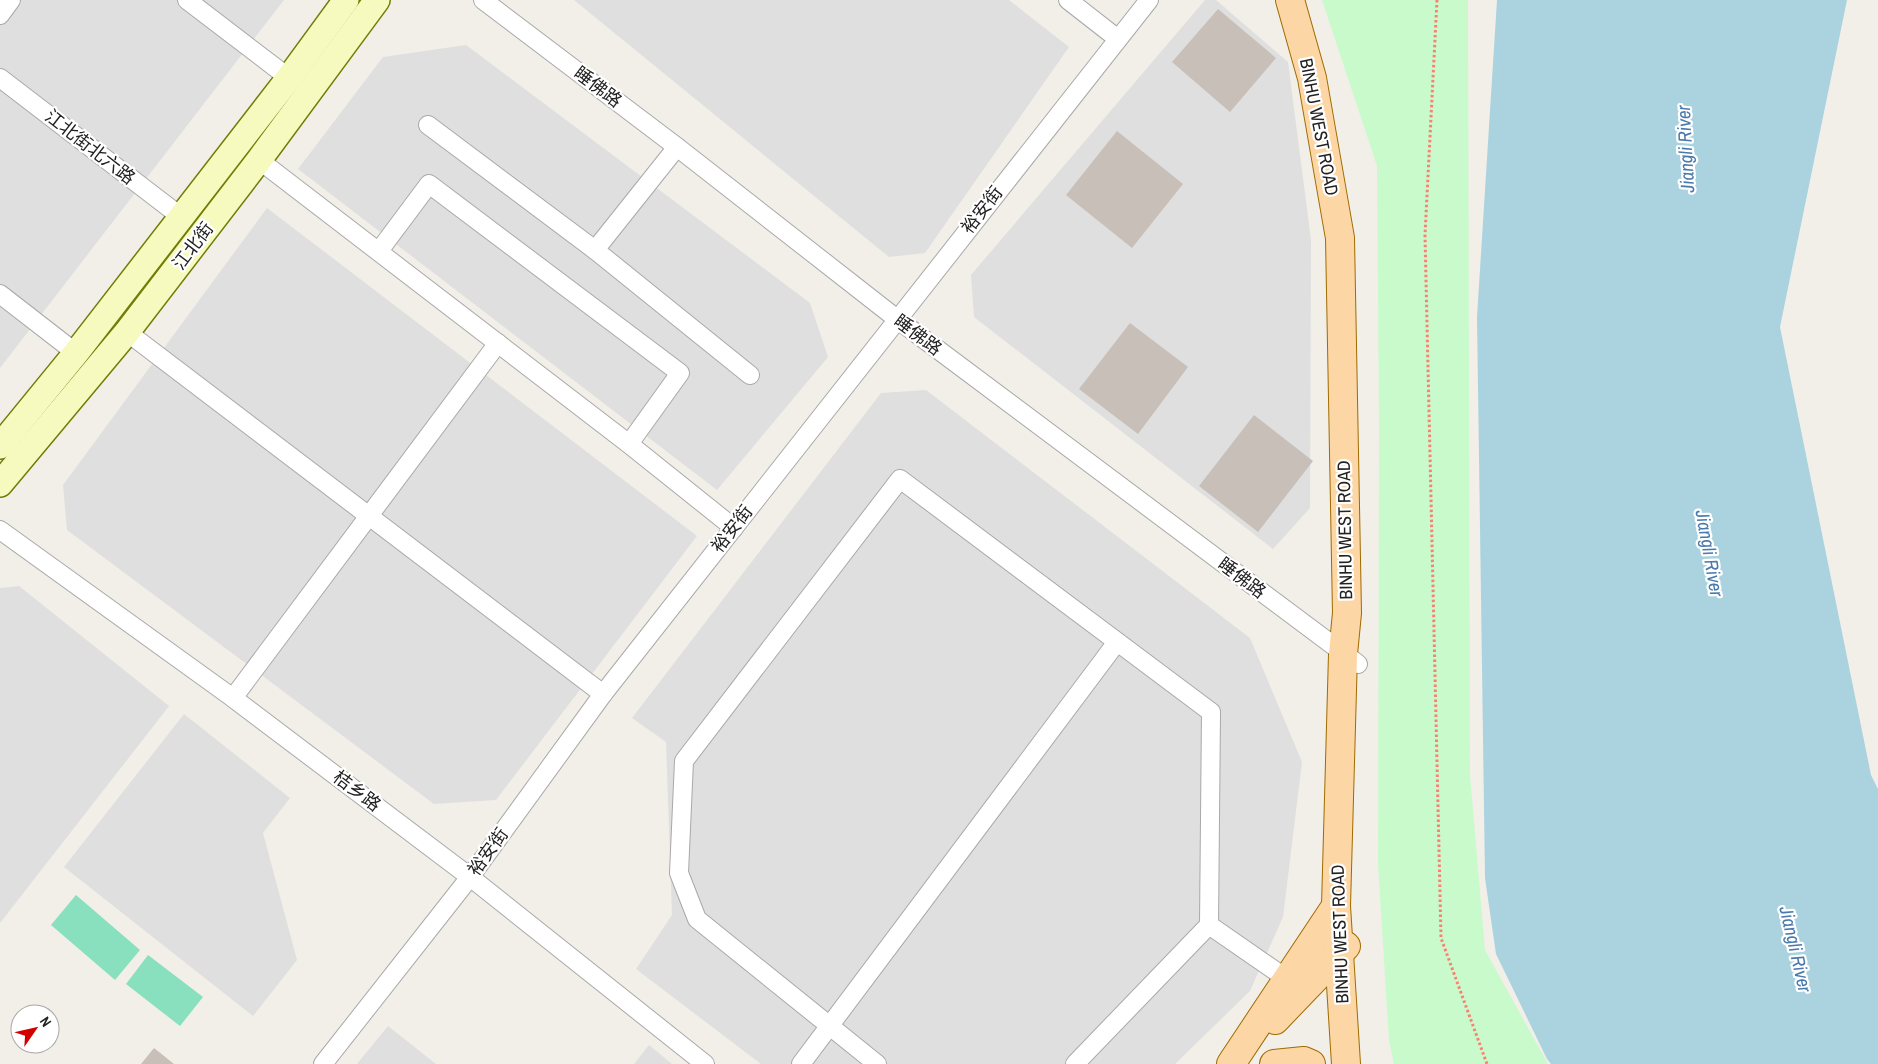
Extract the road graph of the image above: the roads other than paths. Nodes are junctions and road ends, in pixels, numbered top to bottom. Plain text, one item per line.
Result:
1 (11, 0) edge
2 (187, 0) edge
3 (346, 0) edge
4 (377, 0) edge
5 (483, 0) edge
6 (1068, 0) edge
7 (1149, 0) edge
8 (1290, 0) edge
9 (1306, 0) edge
10 (0, 15) edge
11 (1118, 38) junction
12 (0, 78) edge
13 (289, 78) junction
14 (428, 125) dead end
15 (677, 147) junction
16 (259, 160) junction
17 (180, 216) junction
18 (596, 250) junction
19 (378, 251) junction
20 (0, 294) edge
21 (897, 318) junction
22 (128, 332) junction
23 (498, 343) junction
24 (76, 353) junction
25 (750, 375) dead end
26 (629, 444) junction
27 (0, 446) edge
28 (0, 484) edge
29 (370, 515) junction
30 (734, 528) junction
31 (0, 530) edge
32 (1117, 642) junction
33 (1351, 659) junction
34 (603, 694) junction
35 (233, 698) junction
36 (470, 876) junction
37 (1336, 906) junction
38 (1209, 925) junction
39 (1345, 947) junction
40 (1287, 979) junction
41 (830, 1027) junction
42 (324, 1064) edge
43 (705, 1064) edge
44 (801, 1064) edge
45 (877, 1064) edge
46 (1075, 1064) edge
47 (1232, 1064) edge
48 (1274, 1064) edge
49 (1311, 1064) edge
50 (1346, 1064) edge
51 (1362, 1064) edge

1 - 10 street
2 - 13 street
3 - 13 main road, 江北街
4 - 16 main road, 江北街
5 - 15 street, 睡佛路
6 - 11 street
7 - 11 street, 裕安街
8 - 33 main road, BINHU WEST ROAD
9 - 33 main road, BINHU WEST ROAD
11 - 21 street, 裕安街
12 - 17 street, 江北街北六路
13 - 17 main road, 江北街
14 - 18 street
15 - 18 street
15 - 21 street, 睡佛路
16 - 19 street
16 - 22 main road, 江北街
17 - 24 main road, 江北街
18 - 25 street
19 - 23 street
19 - 26 street
20 - 24 street
21 - 30 street, 裕安街
21 - 33 street, 睡佛路
22 - 28 main road, 江北街
22 - 29 street
23 - 26 street
23 - 29 street
24 - 27 main road, 江北街
26 - 30 street
29 - 34 street
29 - 35 street
30 - 34 street, 裕安街
31 - 35 street, 桔乡路
32 - 38 street
32 - 41 street
32 - 41 street
33 - 37 main road, BINHU WEST ROAD
33 - 39 main road, BINHU WEST ROAD
34 - 36 street, 裕安街
35 - 36 street, 桔乡路
36 - 42 street, 裕安街
36 - 43 street, 桔乡路
37 - 39 main road, BINHU WEST ROAD
37 - 40 main road
38 - 40 street
38 - 46 street
39 - 47 main road
39 - 50 main road, BINHU WEST ROAD
39 - 51 main road, BINHU WEST ROAD
40 - 47 main road
41 - 44 street
41 - 45 street
48 - 49 main road

